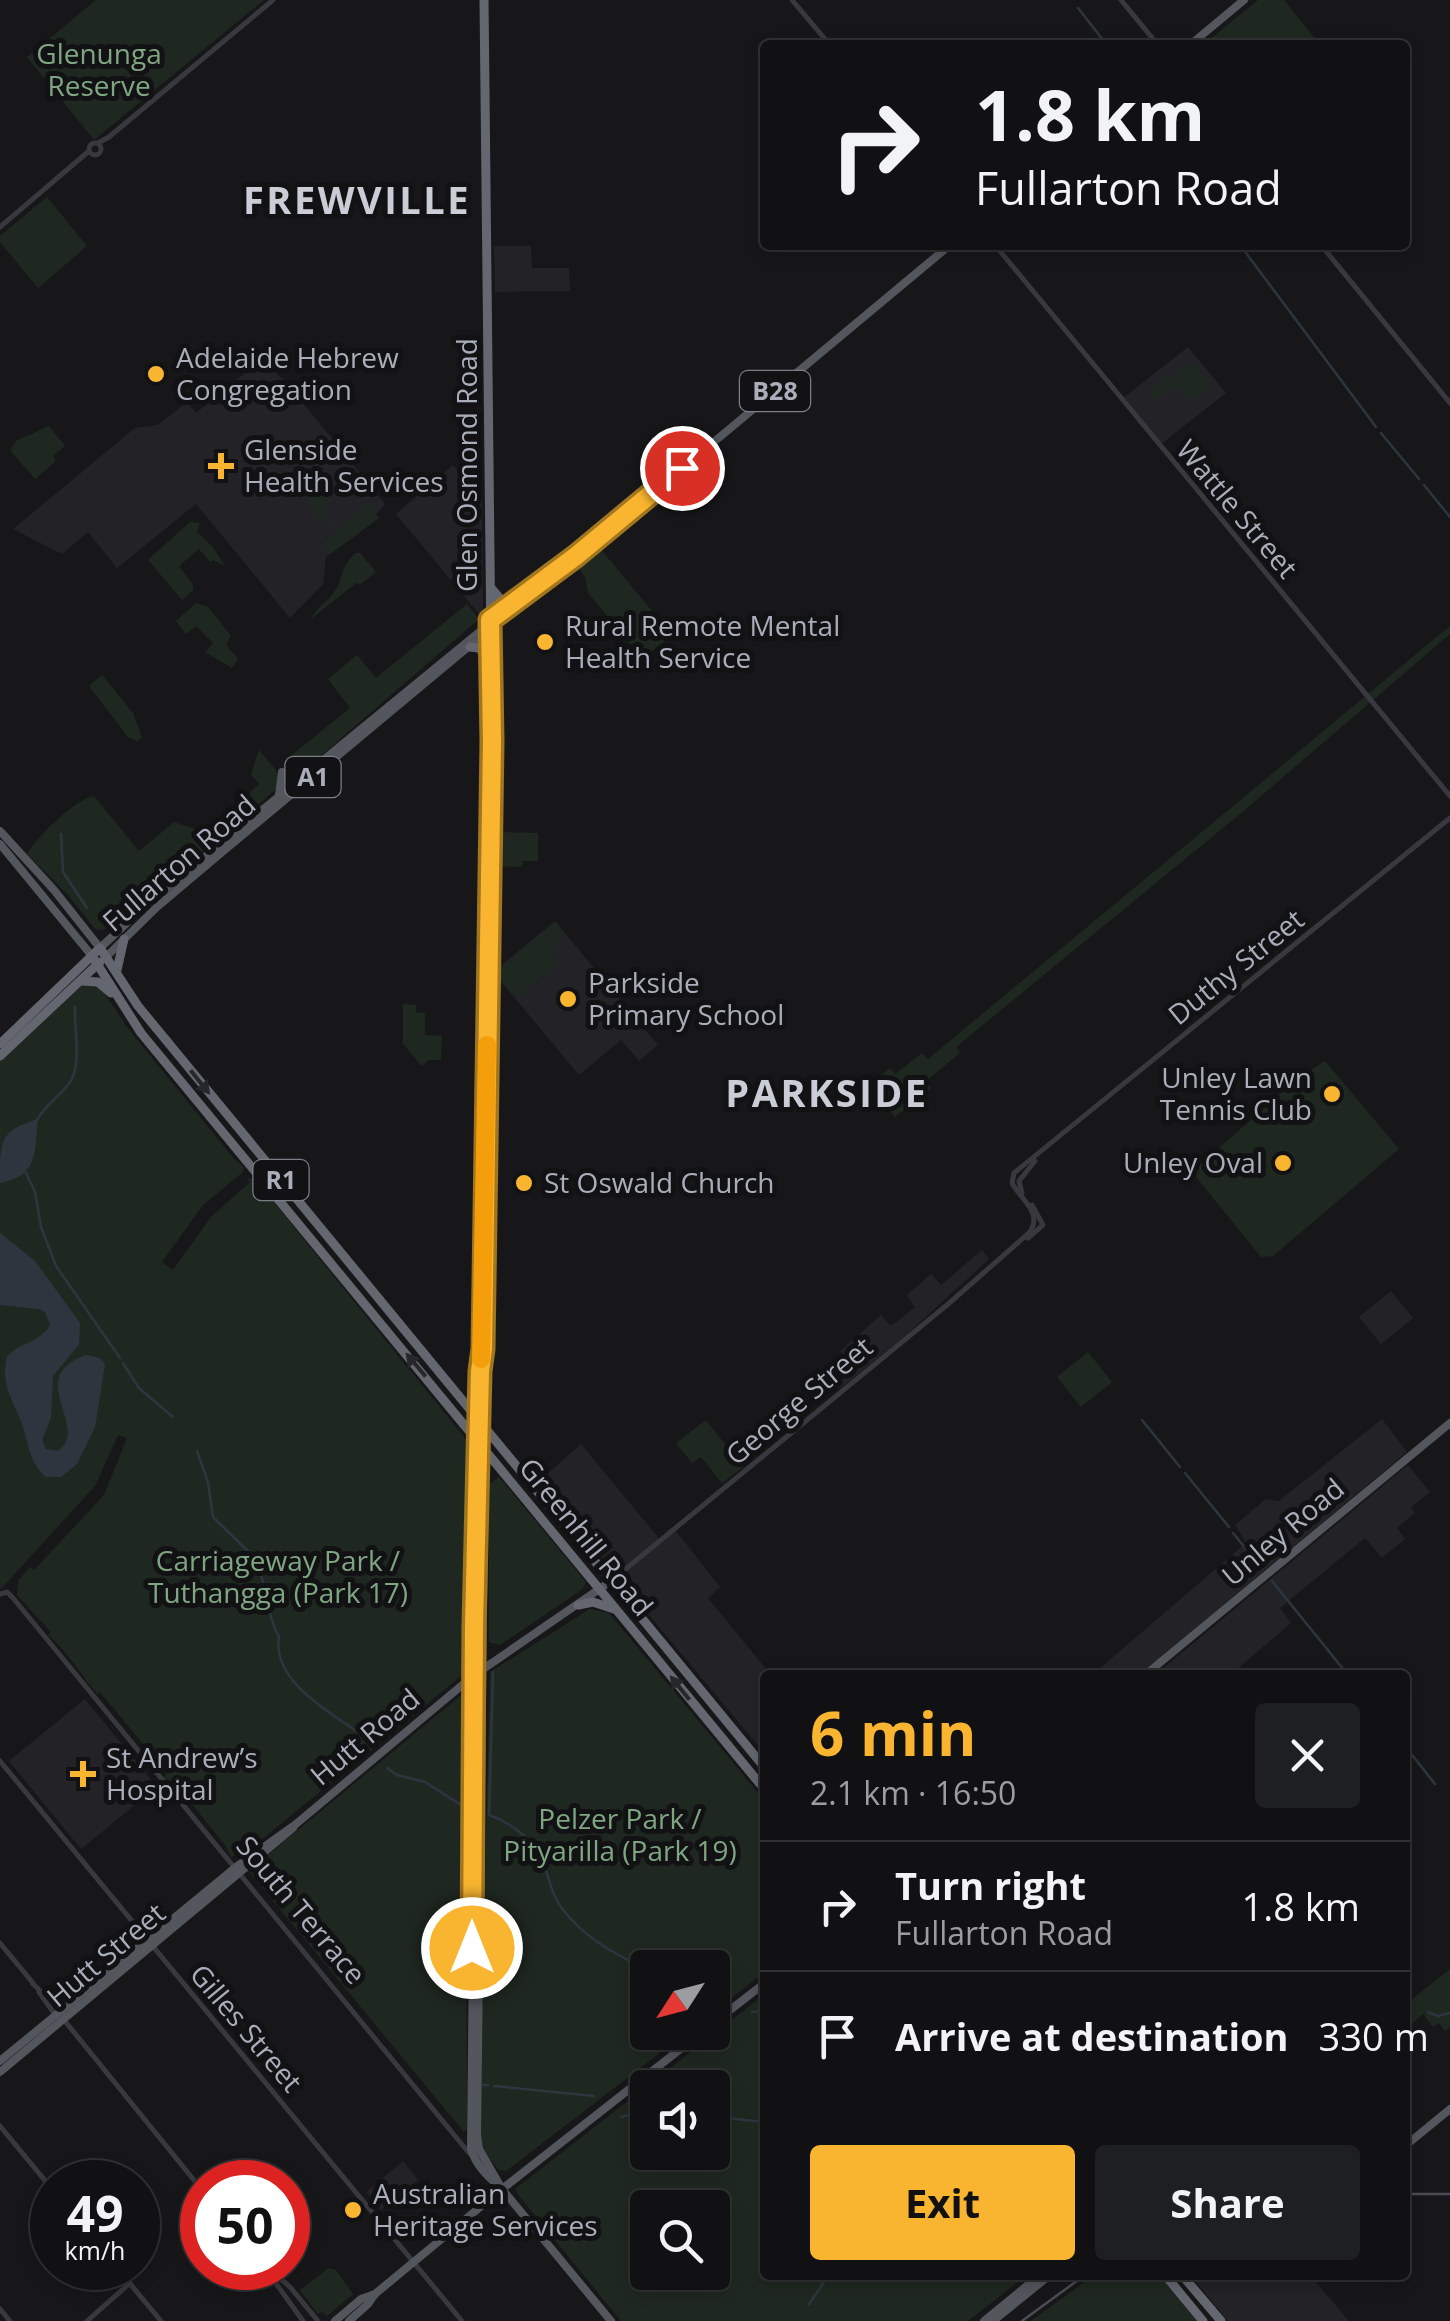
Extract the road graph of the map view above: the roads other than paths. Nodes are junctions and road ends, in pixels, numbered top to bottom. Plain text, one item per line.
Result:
1 (273, 0) edge
2 (484, 0) edge
3 (792, 0) edge
4 (1120, 0) edge
5 (1244, 0) edge
6 (826, 40) edge
7 (1154, 40) edge
8 (1196, 40) edge
9 (0, 228) edge
10 (944, 250) edge
11 (1000, 250) edge
12 (1325, 250) edge
13 (1450, 402) edge
14 (576, 556) junction
15 (489, 586) junction
16 (513, 601) junction
17 (491, 624) junction
18 (470, 647) junction
19 (491, 663) junction
20 (282, 772) dead end
21 (280, 795) junction
22 (1450, 796) edge
23 (1450, 818) edge
24 (0, 831) edge
25 (0, 844) edge
26 (87, 929) junction
27 (112, 937) junction
28 (124, 939) junction
29 (99, 956) junction
30 (118, 974) junction
31 (79, 982) junction
32 (120, 1000) junction
33 (0, 1044) edge
34 (0, 1056) edge
35 (1048, 1148) junction
36 (1036, 1220) joint
37 (1043, 1225) joint
38 (1010, 1250) junction
39 (483, 1349) junction
40 (480, 1392) junction
41 (464, 1404) junction
42 (478, 1420) junction
43 (1450, 1423) edge
44 (486, 1429) junction
45 (481, 1445) junction
46 (568, 1529) junction
47 (557, 1538) junction
48 (612, 1581) junction
49 (600, 1590) junction
50 (1, 1593) edge
51 (578, 1605) junction
52 (617, 1610) junction
53 (638, 1613) junction
54 (628, 1624) junction
55 (484, 1668) junction
56 (1151, 1670) edge
57 (473, 1676) junction
58 (714, 1706) junction
59 (703, 1716) junction
60 (0, 1761) edge
61 (760, 1761) edge
62 (760, 1777) edge
63 (756, 1779) junction
64 (760, 1784) edge
65 (476, 1845) junction
66 (239, 1870) junction
67 (0, 1943) edge
68 (150, 1943) junction
69 (760, 1987) edge
70 (730, 2010) edge
71 (60, 2015) junction
72 (679, 2050) edge
73 (0, 2060) edge
74 (0, 2072) edge
75 (1450, 2110) edge
76 (446, 2124) junction
77 (0, 2126) edge
78 (474, 2134) junction
79 (1410, 2142) edge
80 (474, 2159) junction
81 (30, 2162) edge
82 (180, 2163) edge
83 (502, 2188) junction
84 (413, 2262) junction
85 (1034, 2280) edge
86 (1044, 2280) edge
87 (1168, 2280) edge
88 (1186, 2280) edge
89 (1194, 2289) junction
90 (125, 2290) edge
91 (135, 2290) edge
92 (281, 2290) edge
93 (292, 2290) edge
94 (375, 2294) junction
95 (1188, 2303) junction
96 (0, 2309) edge
97 (10, 2321) edge
98 (88, 2321) edge
99 (161, 2321) edge
100 (303, 2321) edge
101 (318, 2321) edge
102 (335, 2321) edge
103 (349, 2321) edge
104 (462, 2321) edge
105 (611, 2321) edge
106 (984, 2321) edge
107 (992, 2321) edge
108 (1203, 2321) edge
109 (1220, 2321) edge

1 - 9 street
2 - 15 highway, Glen Osmond Road
3 - 6 street
4 - 7 street
5 - 8 main road
10 - 14 main road, Fullarton Road / B28
11 - 22 street, Wattle Street
12 - 13 street
14 - 16 main road, Fullarton Road / B28
14 - 17 main road, Fullarton Road / B28
15 - 16 highway
15 - 17 highway, Glen Osmond Road
16 - 17 main road, Fullarton Road / B28
17 - 18 main road, Fullarton Road / A1
17 - 19 highway, Glen Osmond Road
17 - 21 main road, Fullarton Road / A1
18 - 19 highway
18 - 28 main road, Fullarton Road / A1
19 - 39 highway, Glen Osmond Road
20 - 21 main road
21 - 27 main road, Fullarton Road / A1
23 - 35 street, Duthy Street
24 - 26 main road, Greenhill Road
25 - 29 main road, Greenhill Road
26 - 27 main road
26 - 29 main road, Greenhill Road
27 - 29 main road, Fullarton Road / A1
28 - 29 main road, Fullarton Road / A1
28 - 30 highway
29 - 30 highway, Greenhill Road / R1
29 - 31 highway, Fullarton Road
29 - 32 highway, Greenhill Road
29 - 33 highway, Fullarton Road
30 -> 41 highway, Greenhill Road / R1
31 - 32 highway
31 - 34 highway, Fullarton Road
45 -> 32 highway, Greenhill Road / R1
35 - 36 street, Duthy Street
35 - 37 street, Duthy Street
36 - 38 street, George Street
37 - 38 street, George Street
38 - 48 street, George Street
39 - 40 highway, Glen Osmond Road
39 - 44 highway, Glen Osmond Road
40 - 41 highway
40 - 42 highway, Glen Osmond Road
41 - 42 highway, Greenhill Road / R1
42 - 44 highway, Greenhill Road / R1
42 - 45 highway, Glen Osmond Road
43 - 56 main road, Unley Road
44 - 45 highway, Glen Osmond Road
44 - 46 highway, Greenhill Road / R1
45 - 47 highway, Greenhill Road / R1
45 - 55 main road, Glen Osmond Road
45 - 57 main road, Glen Osmond Road
46 - 47 highway
46 - 48 highway, Greenhill Road / R1
47 - 49 highway, Greenhill Road / R1
48 - 49 main road, Hutt Road
48 - 53 highway, Greenhill Road / R1
49 - 51 main road, Hutt Road
49 - 52 highway, Greenhill Road / R1
50 - 66 street, South Terrace
51 - 52 highway
51 - 55 main road, Hutt Road
52 - 54 highway, Greenhill Road / R1
53 - 54 highway
53 - 58 highway, Greenhill Road / R1
59 -> 54 highway, Greenhill Road / R1
55 - 57 main road, Hutt Road
55 - 65 main road, Glen Osmond Road
57 - 65 main road, Glen Osmond Road
57 - 66 main road, Hutt Road
58 - 59 highway
58 - 61 highway, Greenhill Road / R1
59 - 63 highway, Greenhill Road / R1
60 - 68 street, Gilles Street
62 - 63 highway
63 - 64 highway, Greenhill Road / R1
65 - 78 main road, Glen Osmond Road
66 - 68 main road, Hutt Street
66 - 76 street, South Terrace
67 - 71 street
68 - 71 main road, Hutt Street
68 - 84 street, Gilles Street
69 - 70 main road
71 - 73 main road, Hutt Street
71 - 74 main road, Hutt Street
71 - 82 street
72 - 83 main road
75 - 79 main road
76 - 78 street, South Terrace
76 - 80 street, South Terrace
77 - 81 street
78 - 80 main road, Glen Osmond Road
78 - 83 main road, South Terrace
80 - 83 main road, South Terrace
83 - 84 main road
83 - 105 main road, South Terrace
84 - 94 main road
84 - 104 street, Gilles Street
85 - 106 main road
86 - 107 main road
87 - 95 highway
88 - 89 highway
89 - 95 highway
89 - 109 highway
90 - 98 street
91 - 99 street
92 - 100 street
93 - 101 street
94 - 102 main road
94 - 103 main road
95 - 108 highway
96 - 97 street

